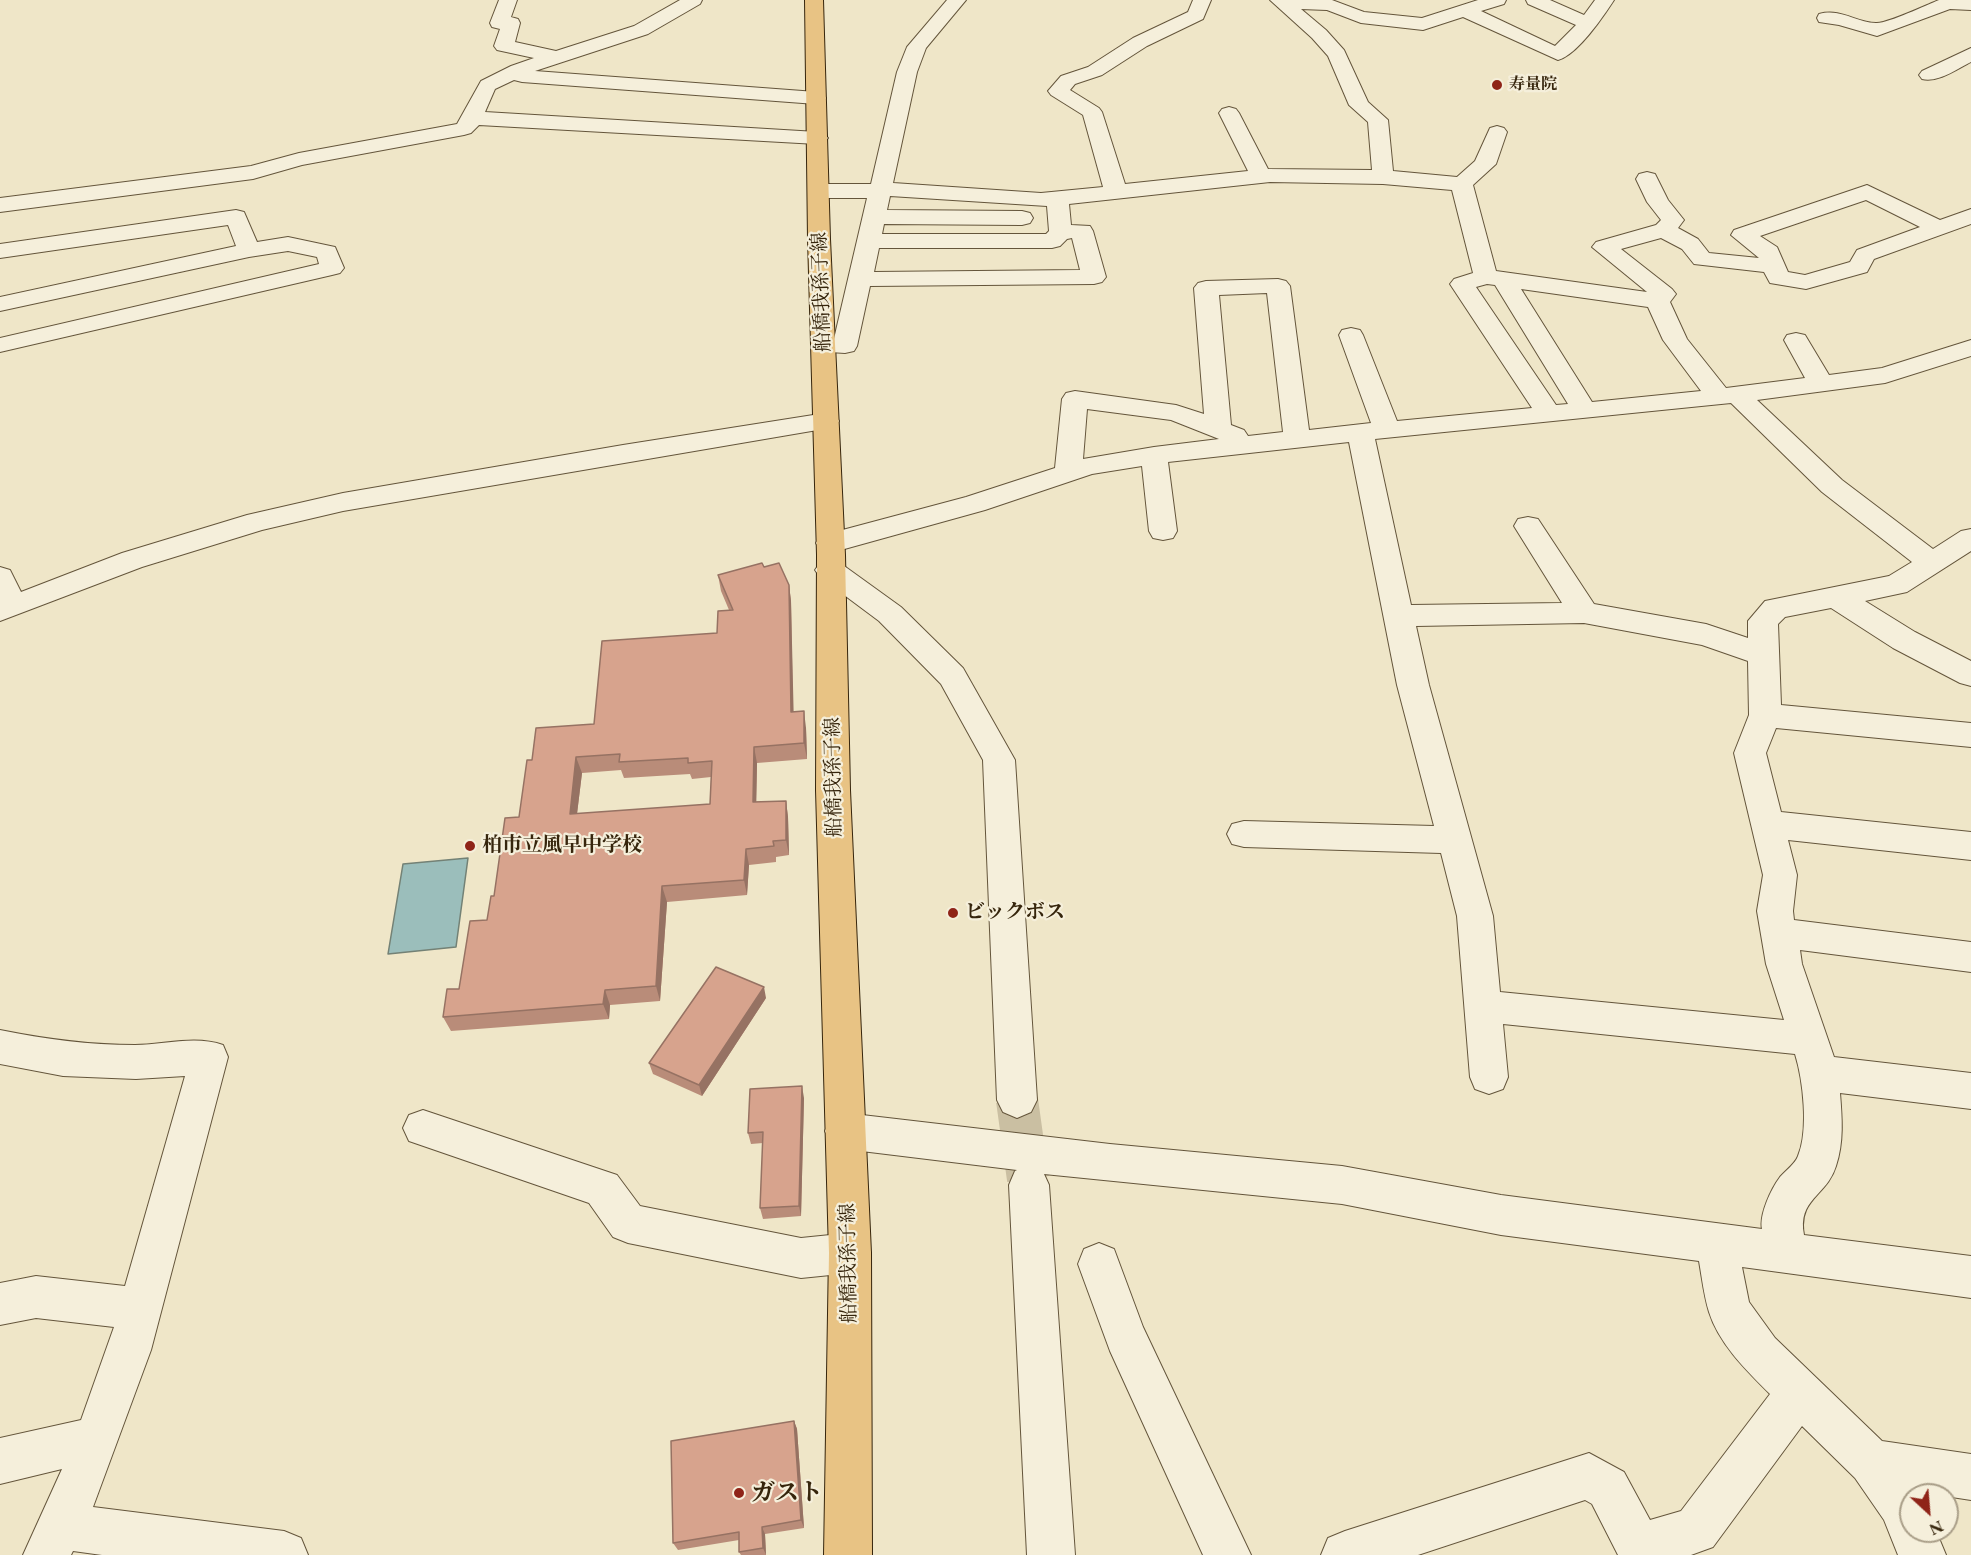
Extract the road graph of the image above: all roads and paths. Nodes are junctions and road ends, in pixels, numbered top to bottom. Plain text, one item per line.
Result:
1 (507, 0) edge
2 (693, 0) edge
3 (814, 0) edge
4 (957, 0) edge
5 (1202, 0) edge
6 (1497, 0) edge
7 (1534, 0) edge
8 (1605, 0) edge
9 (1281, 1) edge
10 (1971, 4) edge
11 (1465, 11) junction
12 (1826, 18) dead end
13 (1587, 23) junction
14 (1971, 54) edge
15 (558, 57) junction
16 (506, 75) junction
17 (1929, 75) dead end
18 (816, 98) junction
19 (1229, 113) dead end
20 (473, 118) junction
21 (1497, 132) dead end
22 (818, 138) junction
23 (1261, 176) junction
24 (1383, 177) junction
25 (1647, 179) dead end
26 (1462, 184) junction
27 (879, 190) junction
28 (819, 191) junction
29 (1116, 192) junction
30 (1057, 198) junction
31 (0, 205) edge
32 (1971, 216) edge
33 (873, 217) junction
34 (1022, 218) dead end
35 (1936, 227) junction
36 (1664, 230) junction
37 (1061, 232) junction
38 (868, 241) junction
39 (249, 250) junction
40 (0, 251) edge
41 (1774, 266) junction
42 (1495, 278) junction
43 (860, 279) junction
44 (1658, 301) junction
45 (0, 304) edge
46 (1351, 335) dead end
47 (1796, 340) dead end
48 (0, 345) edge
49 (824, 346) junction
50 (1971, 348) edge
51 (1821, 384) junction
52 (1728, 396) junction
53 (1585, 411) junction
54 (1550, 415) junction
55 (826, 422) junction
56 (1218, 429) junction
57 (1374, 431) junction
58 (1297, 439) junction
59 (1256, 444) junction
60 (1154, 455) junction
61 (1068, 472) junction
62 (1528, 526) dead end
63 (1163, 531) dead end
64 (1971, 536) edge
65 (830, 557) junction
66 (1931, 562) junction
67 (0, 577) edge
68 (1838, 598) junction
69 (7, 609) edge
70 (1584, 613) junction
71 (1400, 616) junction
72 (1764, 655) junction
73 (1971, 675) edge
74 (1765, 715) junction
75 (1971, 735) edge
76 (1768, 824) junction
77 (1244, 834) dead end
78 (1456, 840) junction
79 (1971, 846) edge
80 (1779, 933) junction
81 (1971, 957) edge
82 (1483, 1006) junction
83 (0, 1047) edge
84 (1814, 1056) junction
85 (1489, 1077) dead end
86 (1971, 1091) edge
87 (1017, 1100) tunnel mouth
88 (423, 1128) dead end
89 (845, 1131) junction
90 (1029, 1185) tunnel mouth
91 (1716, 1244) junction
92 (850, 1253) junction
93 (1787, 1253) junction
94 (1099, 1264) dead end
95 (1971, 1277) edge
96 (0, 1304) edge
97 (140, 1309) junction
98 (1799, 1393) junction
99 (96, 1439) junction
100 (0, 1461) edge
101 (1871, 1462) junction
102 (1971, 1477) edge
103 (1899, 1501) edge
104 (54, 1540) edge
105 (284, 1555) edge
106 (848, 1555) edge
107 (1051, 1555) edge
108 (1227, 1555) edge
109 (1345, 1555) edge

1 - 15 street
2 - 15 street
3 - 18 main road, 船橋我孫子線
4 - 27 street
5 - 29 street
6 - 11 street
7 - 13 street
8 - 13 street
9 - 11 street
9 - 24 street
10 - 12 street
11 - 13 street
14 - 17 street
15 - 16 street
16 - 18 street
16 - 20 street
18 - 22 main road, 船橋我孫子線
19 - 23 street
20 - 22 street
20 - 31 street
21 - 26 street
22 - 28 main road, 船橋我孫子線
23 - 24 street
23 - 29 street
24 - 26 street
25 - 36 street
26 - 42 street
27 - 28 street
27 - 30 street
27 - 33 street
28 - 49 main road, 船橋我孫子線
29 - 30 street
30 - 37 street
32 - 35 street
33 - 34 street
33 - 38 street
35 - 41 street
35 - 41 street
36 - 41 street
36 - 44 street
37 - 38 street
37 - 43 street
38 - 43 street
39 - 40 street
39 - 45 street
39 - 48 street
42 - 44 street
42 - 53 street
42 - 54 street
43 - 49 street
44 - 52 street
46 - 57 street
47 - 51 street
49 - 55 main road, 船橋我孫子線
50 - 51 street
51 - 52 street
52 - 53 street
52 - 66 street
53 - 54 street
54 - 57 street
55 - 65 main road, 船橋我孫子線
55 - 69 street
56 - 58 street
56 - 59 street
56 - 61 street
57 - 58 street
57 - 71 street
58 - 59 street
59 - 60 street
60 - 61 street
60 - 63 street
61 - 65 street
62 - 70 street
64 - 66 street
65 - 87 street
65 - 89 main road, 船橋我孫子線
66 - 68 street
67 - 69 street
68 - 72 street
68 - 73 street
70 - 71 street
70 - 72 street
71 - 78 street
72 - 74 street
74 - 75 street
74 - 76 street
76 - 79 street
76 - 80 street
77 - 78 street
78 - 82 street
80 - 81 street
80 - 84 street
82 - 84 street
82 - 85 street
83 - 97 street
84 - 86 street
84 - 93 street
88 - 92 street
89 - 91 street
89 - 92 main road, 船橋我孫子線
90 - 107 street
91 - 93 street
91 - 98 street
92 - 106 main road, 船橋我孫子線
93 - 95 street
94 - 108 street
96 - 97 street
97 - 99 street
98 - 101 street
98 - 109 street
99 - 100 street
99 - 104 street
101 - 102 street
101 - 103 street
104 - 105 street

